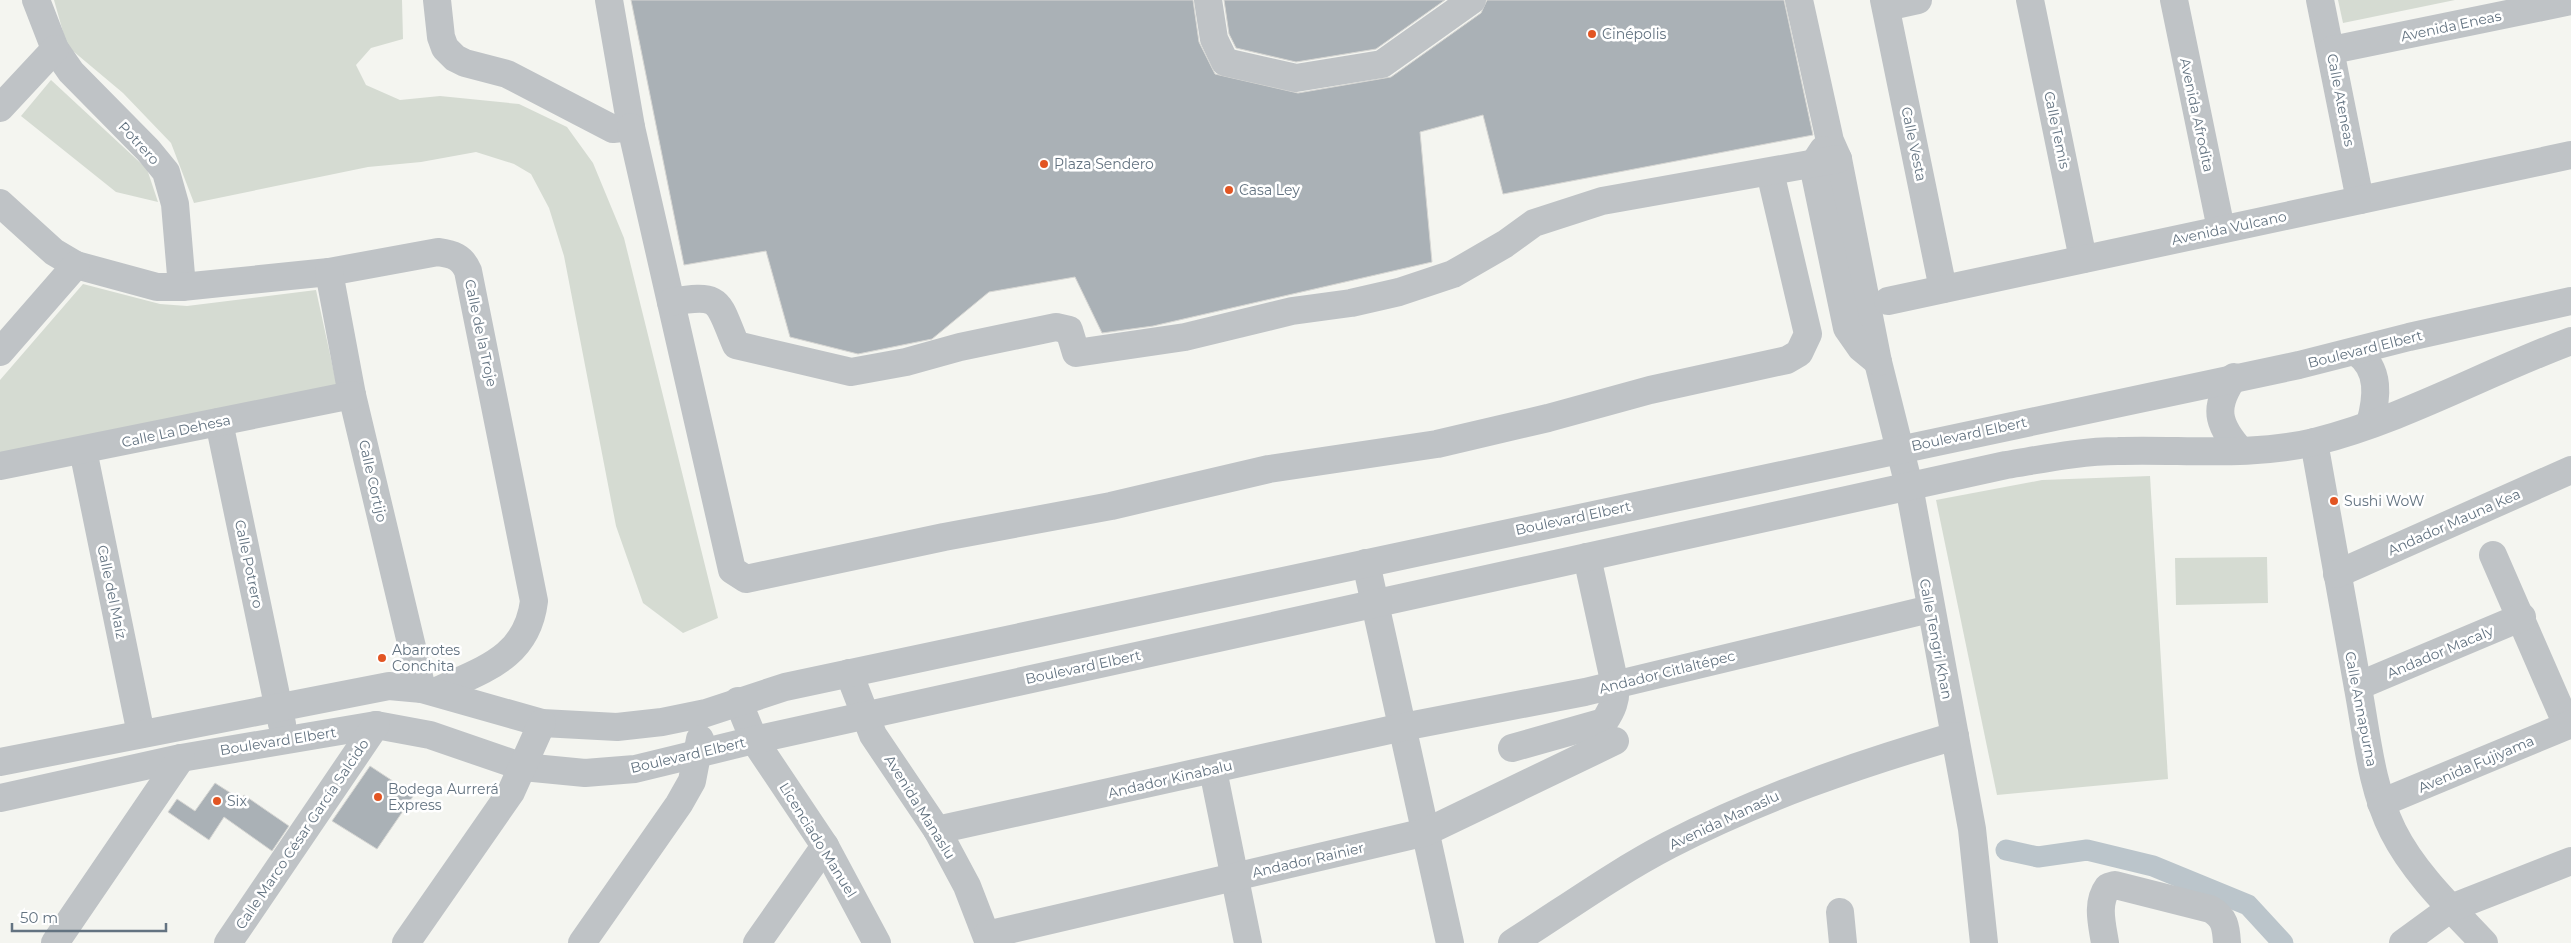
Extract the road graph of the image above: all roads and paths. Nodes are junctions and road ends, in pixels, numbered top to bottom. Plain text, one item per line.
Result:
1 (36, 0) edge
2 (437, 0) edge
3 (608, 0) edge
4 (1208, 0) edge
5 (1472, 0) edge
6 (1799, 0) edge
7 (1918, 0) edge
8 (2030, 0) edge
9 (2174, 0) edge
10 (2320, 0) edge
11 (2571, 1) edge
12 (1885, 3) edge
13 (55, 49) junction
14 (2332, 50) junction
15 (0, 108) edge
16 (631, 127) junction
17 (1827, 155) junction
18 (2571, 155) edge
19 (1770, 172) junction
20 (2360, 200) junction
21 (0, 203) edge
22 (2221, 229) junction
23 (2083, 259) junction
24 (76, 265) junction
25 (329, 272) junction
26 (182, 287) junction
27 (1943, 289) junction
28 (1888, 300) dead end
29 (2571, 301) edge
30 (671, 302) junction
31 (2571, 341) edge
32 (0, 352) edge
33 (2356, 352) junction
34 (2234, 378) junction
35 (352, 395) junction
36 (219, 422) junction
37 (2370, 424) junction
38 (2314, 442) junction
39 (1901, 448) junction
40 (83, 450) junction
41 (2240, 450) junction
42 (0, 466) edge
43 (2571, 470) edge
44 (1909, 486) junction
45 (2493, 554) dead end
46 (1587, 557) junction
47 (1366, 563) junction
48 (2337, 574) junction
49 (1375, 603) junction
50 (1930, 609) junction
51 (2522, 617) junction
52 (849, 673) junction
53 (1616, 685) junction
54 (2358, 686) junction
55 (428, 691) junction
56 (738, 701) junction
57 (279, 707) junction
58 (706, 713) junction
59 (865, 716) junction
60 (542, 723) junction
61 (376, 725) junction
62 (2569, 725) edge
63 (1402, 727) junction
64 (142, 734) junction
65 (1955, 736) junction
66 (285, 740) junction
67 (754, 740) junction
68 (1615, 741) dead end
69 (1512, 748) dead end
70 (697, 755) junction
71 (181, 758) junction
72 (0, 762) edge
73 (523, 767) junction
74 (1213, 770) junction
75 (0, 798) edge
76 (2381, 803) junction
77 (937, 830) junction
78 (1426, 832) junction
79 (825, 846) junction
80 (2571, 862) edge
81 (1235, 877) junction
82 (2451, 908) junction
83 (1840, 912) dead end
84 (988, 939) edge
85 (55, 943) edge
86 (228, 943) edge
87 (406, 943) edge
88 (582, 943) edge
89 (758, 943) edge
90 (877, 943) edge
91 (1248, 943) edge
92 (1450, 943) edge
93 (1512, 943) edge
94 (1843, 943) edge
95 (1984, 943) edge
96 (2105, 943) edge
97 (2227, 943) edge
98 (2403, 943) edge
99 (2484, 943) edge

1 - 13 street, Potrero
2 - 16 street
3 - 16 street
4 - 5 street
6 - 17 street
7 - 12 street
8 - 23 street, Calle Temis
9 - 22 street, Avenida Afrodita
10 - 14 street, Calle Ateneas
11 - 14 street, Avenida Eneas
12 - 27 street, Calle Vesta
13 - 15 street
13 - 26 street, Potrero
14 - 20 street, Calle Ateneas
16 - 30 street
17 - 19 street
17 - 39 street, Calle Tengri Khan
18 - 20 street, Avenida Vulcano
19 - 30 street
19 - 30 street
20 - 22 street, Avenida Vulcano
21 - 24 street, Calle de la Troje
22 - 23 street, Avenida Vulcano
23 - 27 street, Avenida Vulcano
24 - 26 street, Calle de la Troje
24 - 32 street
25 - 26 street, Calle de la Troje
25 - 35 street, Calle Cortijo
25 - 55 street, Calle de la Troje
27 - 28 street, Avenida Vulcano
29 - 33 street, Boulevard Elbert
31 - 37 street, Boulevard Elbert
33 - 34 street, Boulevard Elbert
33 - 37 street
34 - 39 street, Boulevard Elbert
34 - 41 street
35 - 36 street, Calle La Dehesa
35 - 55 street, Calle Cortijo
36 - 40 street, Calle La Dehesa
36 - 57 street, Calle Potrero
37 - 38 street, Boulevard Elbert
38 - 41 street, Boulevard Elbert
38 - 48 street, Calle Annapurna
39 - 44 street, Calle Tengri Khan
39 - 47 street, Boulevard Elbert
40 - 42 street, Calle La Dehesa
40 - 64 street, Calle del Maíz
41 - 44 street, Boulevard Elbert
43 - 48 street, Andador Mauna Kea
44 - 46 street, Boulevard Elbert
44 - 50 street, Calle Tengri Khan
45 - 51 street
46 - 49 street, Boulevard Elbert
46 - 53 street
47 - 49 street
47 - 52 street, Boulevard Elbert
48 - 54 street, Calle Annapurna
49 - 59 street, Boulevard Elbert
49 - 63 street
50 - 53 street, Andador Citlaltépec
50 - 65 street, Calle Tengri Khan
51 - 54 street, Andador Macaly
51 - 62 street
52 - 56 street, Boulevard Elbert
52 - 59 street, Avenida Manaslu
53 - 63 street, Andador Citlaltépec
53 - 69 street
54 - 76 street, Calle Annapurna
55 - 57 street, Boulevard Elbert
55 - 60 street, Boulevard Elbert
56 - 58 street, Boulevard Elbert
56 - 67 street, Licenciado Manuel
57 - 64 street, Boulevard Elbert
57 - 66 street, Calle Potrero
58 - 60 street, Boulevard Elbert
58 - 70 street
59 - 67 street, Boulevard Elbert
59 - 77 street, Avenida Manaslu
60 - 73 street
61 - 66 street, Boulevard Elbert
61 - 73 street, Boulevard Elbert
61 - 86 street, Calle Marco César García Salcido
62 - 76 street, Avenida Fujiyama
63 - 74 street, Andador Kinabalu
63 - 78 street
64 - 72 street, Boulevard Elbert
65 - 93 street, Avenida Manaslu
65 - 95 street, Calle Tengri Khan
66 - 71 street, Boulevard Elbert
67 - 70 street, Boulevard Elbert
67 - 79 street, Licenciado Manuel
68 - 78 street, Andador Rainier
70 - 73 street, Boulevard Elbert
70 - 88 street
71 - 75 street, Boulevard Elbert
71 - 85 street
73 - 87 street
74 - 77 street, Andador Kinabalu
74 - 81 street
76 - 82 street, Calle Annapurna
77 - 84 street, Avenida Manaslu
78 - 81 street, Andador Rainier
78 - 92 street
79 - 89 street
79 - 90 street, Licenciado Manuel
80 - 82 street
81 - 84 street, Andador Rainier
81 - 91 street
82 - 98 street
82 - 99 street, Calle Annapurna
83 - 94 street
96 - 97 street

